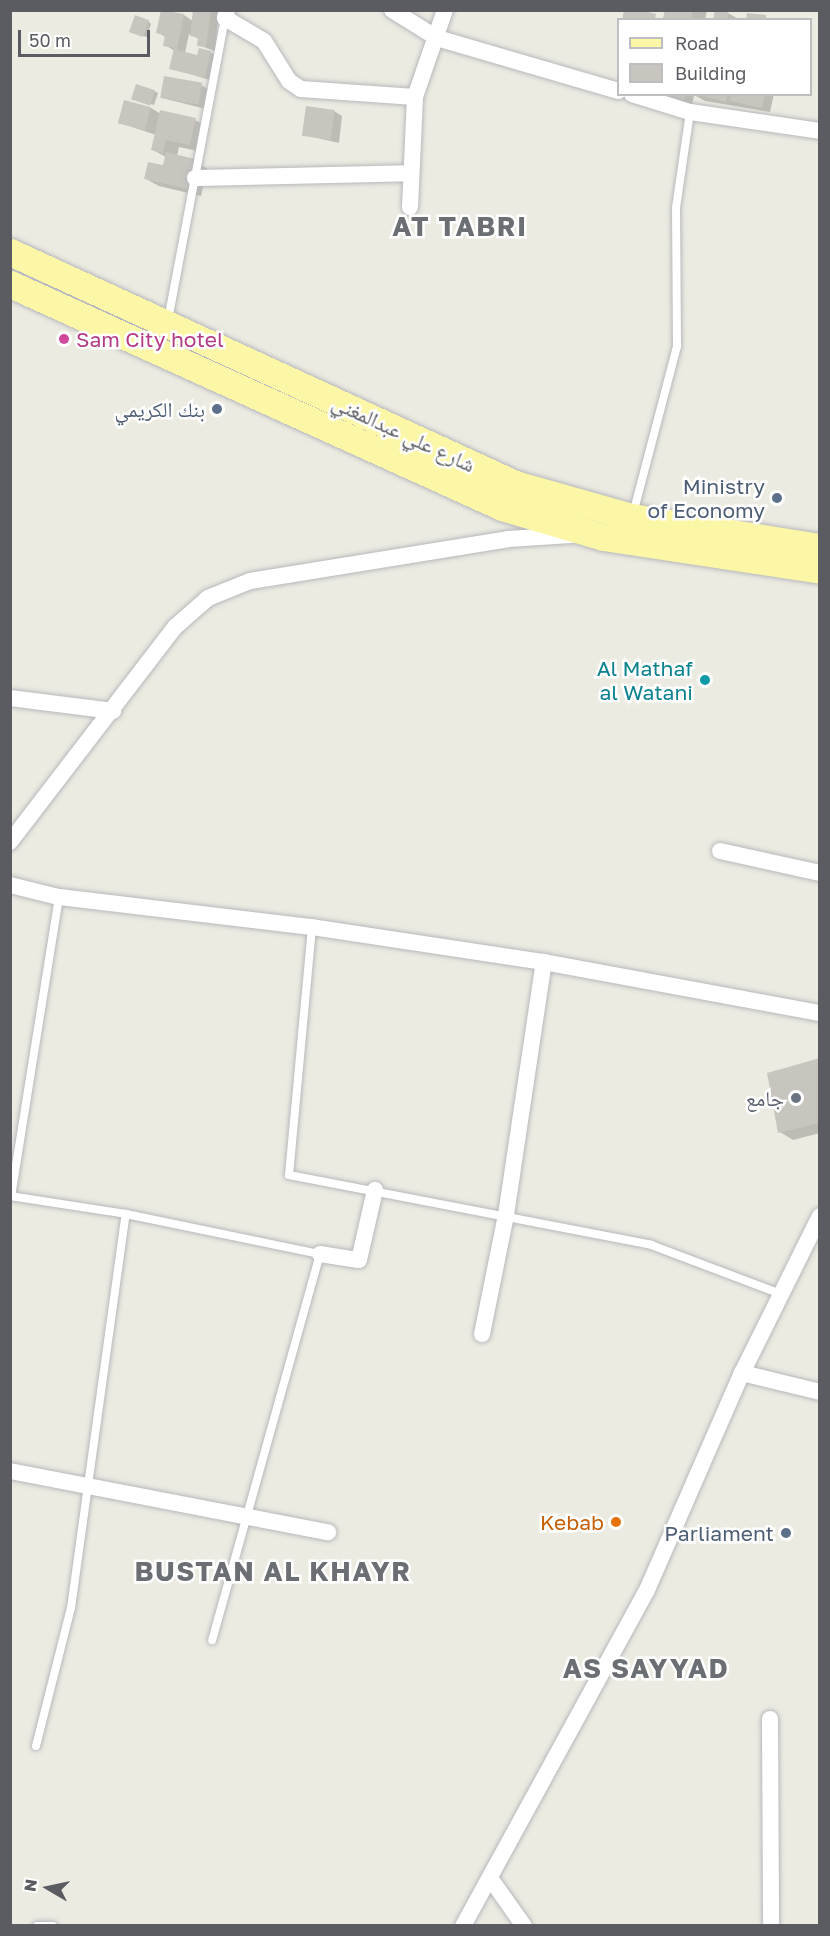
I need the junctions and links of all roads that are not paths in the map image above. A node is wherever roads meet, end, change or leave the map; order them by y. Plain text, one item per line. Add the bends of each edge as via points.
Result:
1 (392, 10) edge
2 (445, 10) edge
3 (226, 14) edge
4 (437, 38) junction
5 (617, 91) edge
6 (638, 96) edge
7 (416, 97) junction
8 (690, 112) junction
9 (819, 131) edge
10 (411, 173) junction
11 (195, 178) junction
12 (410, 207) dead end
13 (10, 252) edge
14 (10, 284) edge
15 (167, 324) junction
16 (509, 495) junction
17 (632, 517) junction
18 (590, 534) junction
19 (819, 548) edge
20 (819, 570) edge
21 (10, 698) edge
22 (113, 711) junction
23 (16, 829) edge
24 (10, 842) edge
25 (720, 851) dead end
26 (819, 873) edge
27 (10, 885) edge
28 (58, 897) junction
29 (312, 927) junction
30 (544, 962) junction
31 (819, 1013) edge
32 (375, 1190) junction
33 (126, 1214) junction
34 (506, 1215) junction
35 (819, 1216) edge
36 (320, 1254) junction
37 (781, 1294) junction
38 (482, 1334) dead end
39 (742, 1373) junction
40 (819, 1392) edge
41 (10, 1471) edge
42 (88, 1486) junction
43 (246, 1516) junction
44 (328, 1532) dead end
45 (212, 1640) dead end
46 (770, 1719) dead end
47 (36, 1746) dead end
48 (490, 1878) junction
49 (37, 1926) edge
50 (53, 1926) edge
51 (462, 1926) edge
52 (524, 1926) edge
53 (771, 1926) edge

1 - 4 street
2 - 4 street
3 - 7 street via 264,41 289,81 301,89
3 - 11 lane
4 - 5 street
4 - 7 street
6 - 8 street
7 - 10 street
8 - 9 street
8 - 17 lane via 676,208 677,346
10 - 11 street
10 - 12 street
11 - 15 lane
13 - 15 main road, شارع علي عبدالمغني
14 - 16 main road, شارع علي عبدالمغني
15 - 16 main road, شارع علي عبدالمغني
16 - 17 main road, شارع علي عبدالمغني
16 - 18 main road, شارع علي عبدالمغني
17 - 19 main road, شارع علي عبدالمغني
18 - 20 main road, شارع علي عبدالمغني
18 - 22 street via 508,539 235,585 208,598 185,616
21 - 22 street
22 - 23 street
23 - 24 street
25 - 26 street
27 - 28 street
28 - 29 street
28 - 33 lane via 10,1196
29 - 30 street
29 - 32 lane via 289,1175
30 - 31 street
30 - 34 street
32 - 34 lane
32 - 36 street via 359,1260
33 - 36 lane
33 - 42 lane
34 - 37 lane via 651,1245
34 - 38 street
35 - 37 street
36 - 43 lane
37 - 39 street
39 - 40 street
39 - 48 street via 647,1590
41 - 42 street
42 - 43 street
42 - 47 lane via 71,1608
43 - 44 street
43 - 45 lane
46 - 53 street
48 - 51 street
48 - 52 street
49 - 50 lane

